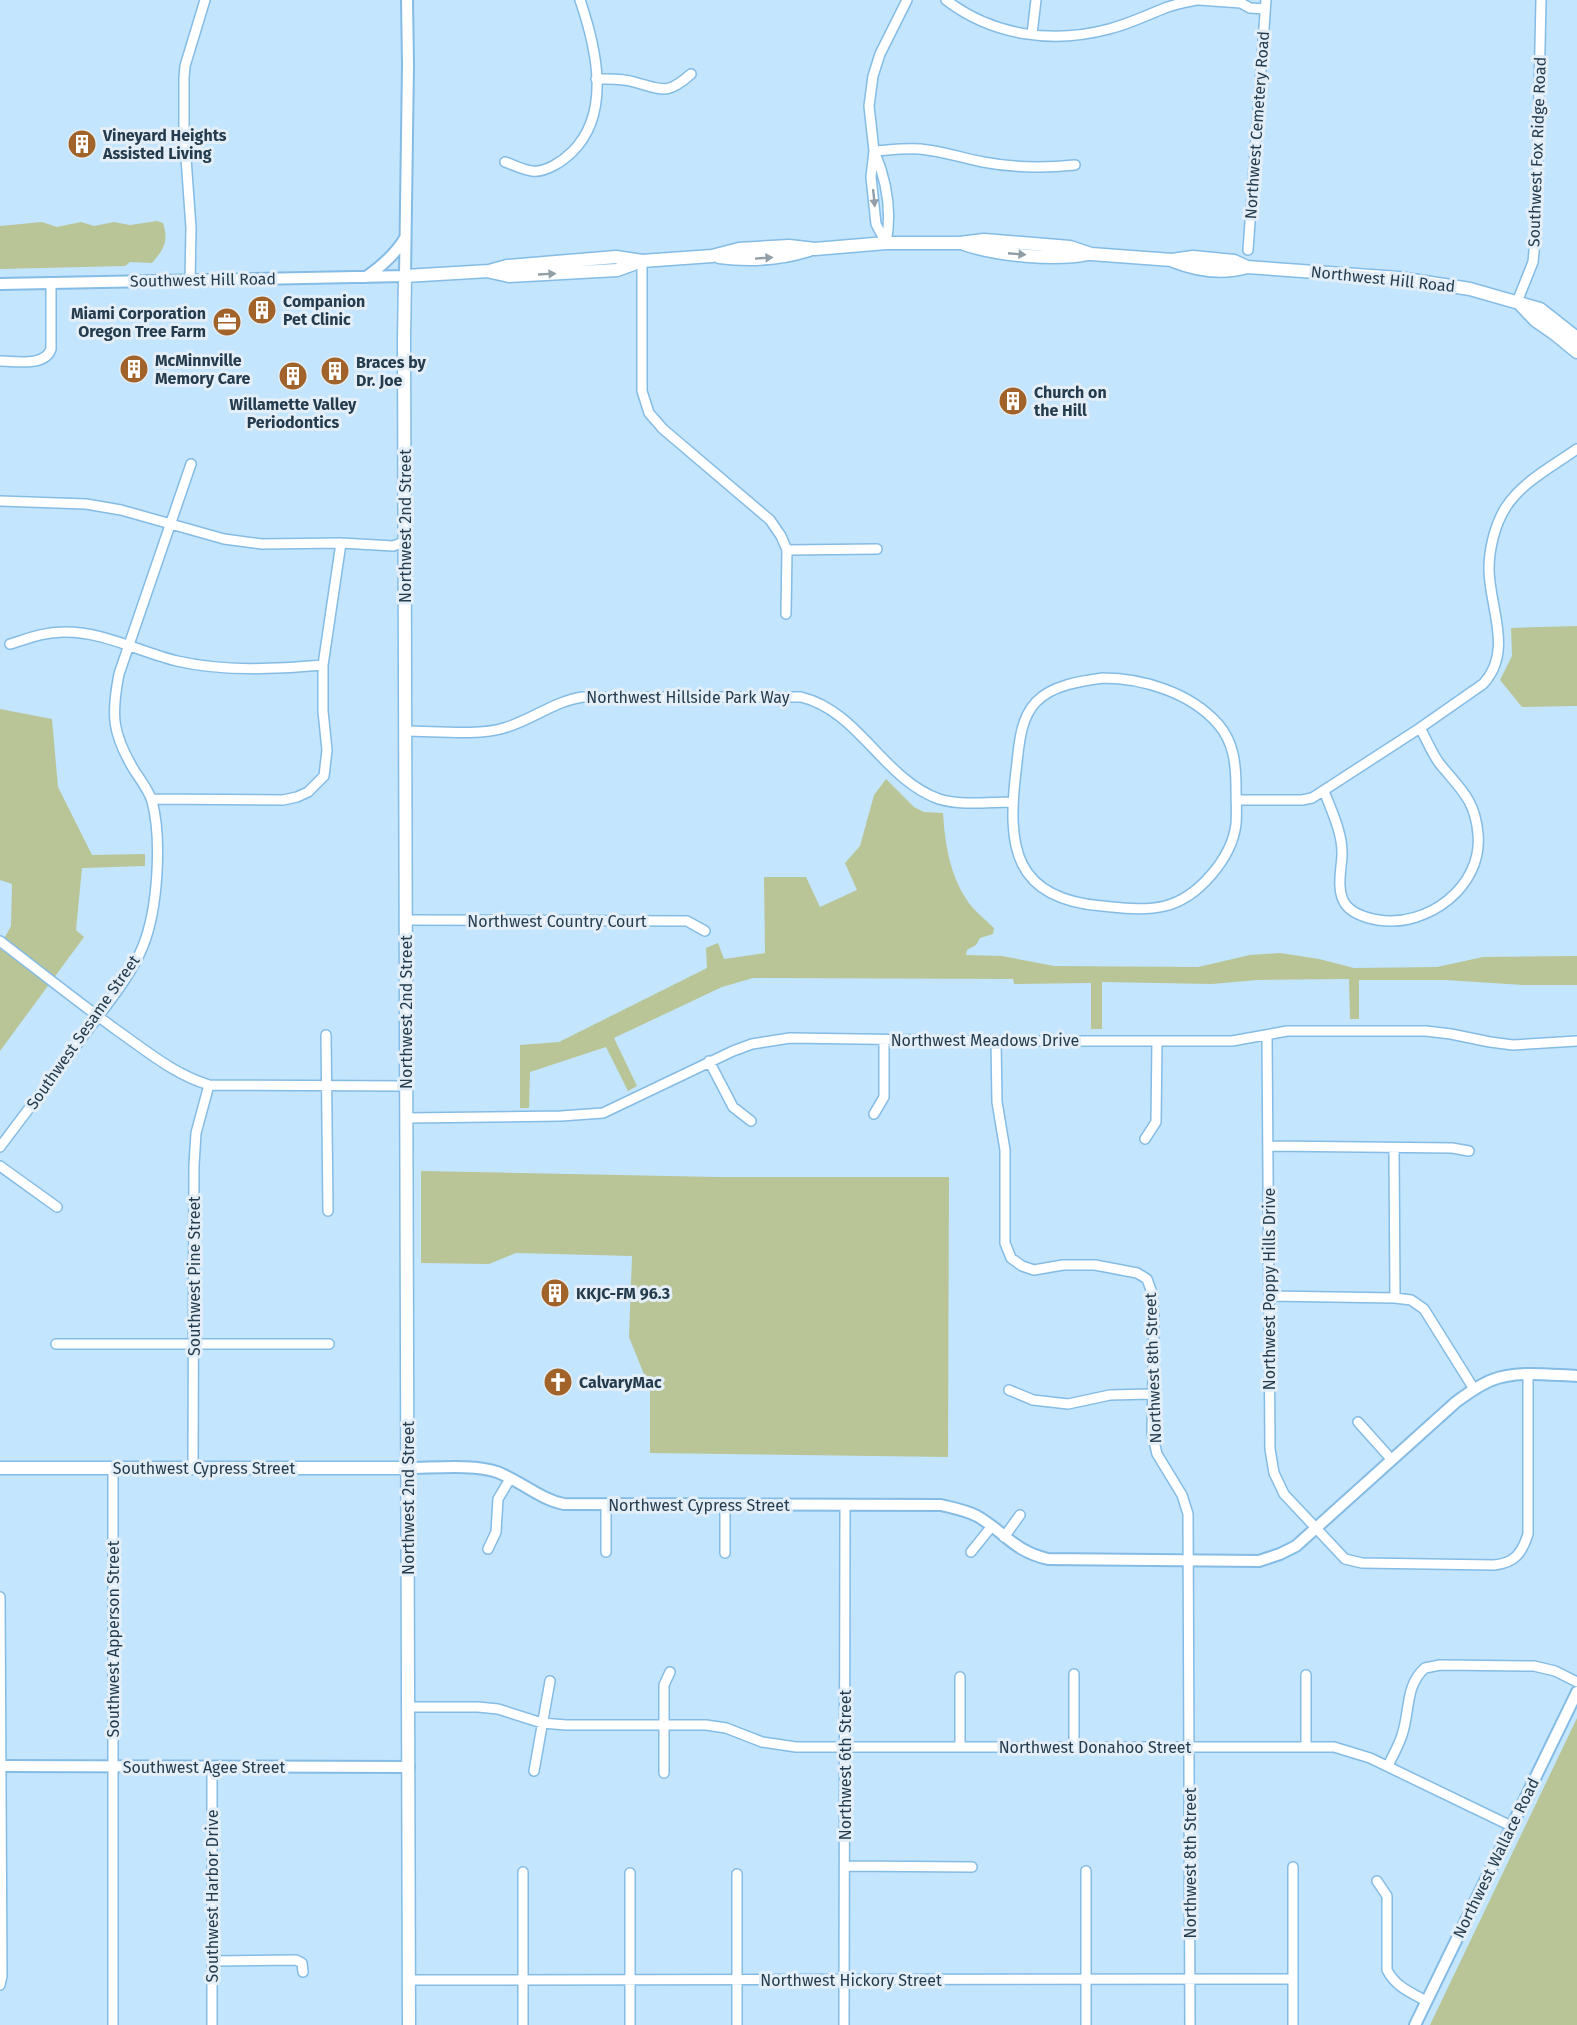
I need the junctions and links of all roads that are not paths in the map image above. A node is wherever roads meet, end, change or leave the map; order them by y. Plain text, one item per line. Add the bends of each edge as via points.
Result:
1 (205, 0) edge
2 (407, 0) edge
3 (580, 0) edge
4 (907, 0) edge
5 (946, 0) edge
6 (1036, 0) edge
7 (1198, 0) edge
8 (1541, 0) edge
9 (1265, 5) edge
10 (1032, 34) junction
11 (691, 74) dead end
12 (596, 79) junction
13 (874, 151) junction
14 (505, 162) dead end
15 (1075, 165) dead end
16 (405, 238) junction
17 (886, 243) junction
18 (1248, 250) dead end
19 (642, 261) junction
20 (405, 276) junction
21 (365, 277) junction
22 (190, 280) junction
23 (51, 283) junction
24 (0, 284) edge
25 (1517, 302) junction
26 (1577, 338) edge
27 (1577, 352) edge
28 (0, 361) edge
29 (1577, 449) edge
30 (191, 464) dead end
31 (0, 501) edge
32 (170, 525) junction
33 (404, 542) junction
34 (341, 543) junction
35 (877, 549) dead end
36 (787, 550) junction
37 (786, 614) dead end
38 (10, 644) dead end
39 (129, 646) junction
40 (323, 664) junction
41 (1420, 728) junction
42 (406, 731) junction
43 (1324, 791) junction
44 (152, 799) junction
45 (1236, 800) junction
46 (1012, 802) junction
47 (406, 920) junction
48 (705, 931) dead end
49 (0, 941) edge
50 (98, 1016) junction
51 (326, 1035) dead end
52 (1267, 1035) junction
53 (884, 1040) junction
54 (996, 1041) junction
55 (1157, 1041) junction
56 (1577, 1041) edge
57 (709, 1061) junction
58 (209, 1085) junction
59 (327, 1086) junction
60 (407, 1086) junction
61 (874, 1114) dead end
62 (407, 1118) junction
63 (751, 1121) dead end
64 (1145, 1139) dead end
65 (1269, 1146) junction
66 (0, 1147) edge
67 (1394, 1148) junction
68 (1469, 1151) dead end
69 (0, 1166) edge
70 (57, 1207) dead end
71 (328, 1211) dead end
72 (1269, 1296) junction
73 (1395, 1298) junction
74 (56, 1344) dead end
75 (194, 1344) junction
76 (329, 1344) dead end
77 (1528, 1375) junction
78 (1577, 1376) edge
79 (1474, 1389) junction
80 (1009, 1390) dead end
81 (1151, 1394) junction
82 (1358, 1422) dead end
83 (1392, 1460) junction
84 (0, 1468) edge
85 (113, 1468) junction
86 (193, 1468) junction
87 (409, 1468) junction
88 (510, 1479) junction
89 (606, 1504) junction
90 (725, 1505) junction
91 (845, 1505) junction
92 (1020, 1515) dead end
93 (992, 1526) junction
94 (1315, 1529) junction
95 (1004, 1537) junction
96 (488, 1550) dead end
97 (606, 1552) dead end
98 (971, 1552) dead end
99 (725, 1553) dead end
100 (1190, 1561) junction
101 (0, 1597) edge
102 (670, 1672) dead end
103 (1074, 1674) dead end
104 (1306, 1675) dead end
105 (960, 1677) dead end
106 (550, 1681) dead end
107 (1577, 1682) edge
108 (1577, 1692) edge
109 (409, 1707) junction
110 (542, 1723) junction
111 (664, 1725) junction
112 (1306, 1745) junction
113 (845, 1746) junction
114 (960, 1747) junction
115 (1074, 1747) junction
116 (1190, 1747) junction
117 (1, 1766) edge
118 (1388, 1766) junction
119 (113, 1767) junction
120 (212, 1767) junction
121 (409, 1767) junction
122 (534, 1771) dead end
123 (664, 1773) dead end
124 (1511, 1826) junction
125 (845, 1866) junction
126 (972, 1867) dead end
127 (1293, 1867) dead end
128 (1086, 1871) dead end
129 (523, 1872) dead end
130 (630, 1873) dead end
131 (737, 1874) dead end
132 (1377, 1881) dead end
133 (212, 1961) junction
134 (303, 1972) dead end
135 (1086, 1979) junction
136 (1190, 1979) junction
137 (1293, 1979) junction
138 (409, 1980) junction
139 (523, 1980) junction
140 (630, 1980) junction
141 (736, 1980) junction
142 (844, 1980) junction
143 (0, 1985) edge
144 (1426, 2001) junction
145 (113, 2025) edge
146 (212, 2025) edge
147 (409, 2025) edge
148 (523, 2025) edge
149 (630, 2025) edge
150 (736, 2025) edge
151 (844, 2025) edge
152 (1086, 2025) edge
153 (1190, 2025) edge
154 (1293, 2025) edge
155 (1415, 2025) edge

1 - 22 street via 183,78
2 - 16 street, Northwest 2nd Street
3 - 12 street via 590,33
4 - 13 street via 873,76 869,106
5 - 10 street via 981,22
6 - 10 street
7 - 9 street via 1241,3 1250,8
7 - 10 street via 1168,6 1110,29 1059,37
8 - 25 street, Southwest Fox Ridge Road via 1536,231 1533,262
9 - 18 street, Northwest Cemetery Road
11 - 12 street via 677,86 662,90 633,81
12 - 14 street via 592,124 567,157 534,172
13 - 15 street via 918,148 1017,167
13 - 17 street via 871,177 876,224
16 - 20 street, Northwest 2nd Street
16 - 21 street via 397,252
17 - 19 main road, Northwest Hill Road via 739,260 712,256
17 - 25 main road, Northwest Hill Road via 960,243 983,251 1069,258 1091,254 1172,260 1191,268 1233,271 1247,267 1399,278 1450,284
19 - 20 main road, Northwest Hill Road via 617,270
19 - 36 street via 642,391 649,413 770,520
20 - 21 street, Southwest Hill Road
20 - 33 main road, Northwest 2nd Street
21 - 22 street, Southwest Hill Road
22 - 23 street, Southwest Hill Road
23 - 24 street, Southwest Hill Road
23 - 28 street via 49,355 36,361
25 - 26 main road, Northwest Hill Road via 1540,309
25 - 27 main road, Northwest Hill Road
29 - 41 street via 1517,492 1496,529 1489,570 1499,645 1487,679
30 - 32 street, Southwest Sesame Street
31 - 32 street via 86,504
32 - 34 street via 262,544
32 - 39 street, Southwest Sesame Street
33 - 34 street via 393,546
33 - 42 main road, Northwest 2nd Street
34 - 40 street
35 - 36 street
36 - 37 street
38 - 39 street via 61,632 84,633
39 - 40 street via 178,661 213,666 250,669
39 - 44 street, Southwest Sesame Street via 119,674 113,714 124,752
40 - 44 street via 327,763 324,776 308,792 283,800
41 - 43 street
41 - 43 street via 1439,763 1461,786 1472,806 1477,829 1471,870 1455,895 1442,905 1416,918 1384,921 1356,914 1345,904 1339,873 1340,835
42 - 46 street, Northwest Hillside Park Way via 493,731 558,703 583,697 801,696 845,721 908,782 925,793 959,802
42 - 47 main road, Northwest 2nd Street
43 - 45 street via 1302,800
44 - 50 street, Southwest Sesame Street via 156,858 150,925 135,962
45 - 46 street via 1236,825 1211,876 1188,896 1167,906 1143,909 1070,902 1030,879 1015,847
45 - 46 street via 1236,764 1229,741 1205,711 1154,685 1103,678 1060,688 1036,703 1021,731
47 - 48 street, Northwest Country Court via 687,921
47 - 60 main road, Northwest 2nd Street
49 - 50 street
50 - 58 street via 170,1068
50 - 66 street, Southwest Sesame Street
51 - 59 street
52 - 55 street, Northwest Meadows Drive via 1232,1041
52 - 56 street, Northwest Meadows Drive via 1426,1032 1513,1045
52 - 65 street, Northwest Poppy Hills Drive
53 - 54 street, Northwest Meadows Drive
53 - 57 street, Northwest Meadows Drive via 772,1040
53 - 61 street via 884,1097
54 - 55 street, Northwest Meadows Drive
54 - 81 street, Northwest 8th Street via 998,1118 1005,1150 1005,1243 1011,1257 1034,1270 1095,1265 1137,1273 1147,1279 1154,1316
55 - 64 street via 1156,1122
57 - 62 street, Northwest Meadows Drive via 603,1113
57 - 63 street via 732,1107
58 - 59 street
58 - 75 street, Southwest Pine Street via 196,1133 194,1165
59 - 60 street
59 - 71 street
60 - 62 main road, Northwest 2nd Street
62 - 87 main road, Northwest 2nd Street
65 - 67 street
65 - 72 street, Northwest Poppy Hills Drive
67 - 68 street
67 - 73 street
69 - 70 street
72 - 73 street
72 - 94 street, Northwest Poppy Hills Drive via 1270,1449 1274,1473 1284,1494
73 - 79 street via 1411,1300 1424,1309
74 - 75 street
75 - 76 street
75 - 86 street, Southwest Pine Street
77 - 78 street, Northwest Cypress Street
77 - 79 street, Northwest Cypress Street via 1507,1375
77 - 94 street, Northwest Poppy Hills Drive via 1528,1534 1513,1560 1494,1565 1362,1563 1345,1559
79 - 83 street, Northwest Cypress Street
80 - 81 street via 1033,1400 1068,1404 1110,1395
81 - 100 street, Northwest 8th Street via 1156,1454 1182,1495 1188,1514
82 - 83 street
83 - 94 street, Northwest Cypress Street
84 - 85 main road, Southwest Cypress Street
85 - 86 main road, Southwest Cypress Street
85 - 119 street, Southwest Apperson Street
86 - 87 main road, Southwest Cypress Street
87 - 88 street, Northwest Cypress Street via 478,1468
87 - 109 main road, Northwest 2nd Street
88 - 89 street, Northwest Cypress Street via 553,1502
88 - 96 street via 498,1499 496,1532
89 - 90 street, Northwest Cypress Street
89 - 97 street
90 - 91 street, Northwest Cypress Street
90 - 99 street
91 - 93 street, Northwest Cypress Street via 941,1505 962,1510
91 - 113 street, Northwest 6th Street
92 - 95 street
93 - 95 street, Northwest Cypress Street
93 - 98 street
94 - 100 street, Northwest Cypress Street via 1288,1550 1259,1561
95 - 100 street, Northwest Cypress Street via 1031,1555 1048,1559
100 - 116 street, Northwest 8th Street
101 - 117 street
102 - 111 street via 664,1685
103 - 115 street
104 - 112 street
105 - 114 street
106 - 110 street
107 - 118 street via 1534,1666 1425,1668 1411,1683 1402,1736
108 - 124 street, Northwest Wallace Road
109 - 110 street, Northwest Donahoo Street via 498,1709
109 - 121 main road, Northwest 2nd Street
110 - 111 street, Northwest Donahoo Street
110 - 122 street
111 - 113 street, Northwest Donahoo Street via 726,1728 780,1745
111 - 123 street
112 - 116 street, Northwest Donahoo Street
112 - 118 street, Northwest Donahoo Street via 1335,1747
113 - 114 street, Northwest Donahoo Street
113 - 125 street, Northwest 6th Street
114 - 115 street, Northwest Donahoo Street
115 - 116 street, Northwest Donahoo Street
116 - 136 street, Northwest 8th Street
117 - 119 street, Southwest Agee Street
117 - 143 street
118 - 124 street, Northwest Donahoo Street
119 - 120 street, Southwest Agee Street
119 - 145 street, Southwest Apperson Street
120 - 121 street, Southwest Agee Street
120 - 133 street, Southwest Harbor Drive
121 - 138 main road, Northwest 2nd Street
124 - 144 street, Northwest Wallace Road
125 - 126 street
125 - 142 street, Northwest 6th Street
127 - 137 street
128 - 135 street
129 - 139 street
130 - 140 street
131 - 141 street
132 - 144 street via 1387,1896 1388,1970 1401,1987
133 - 134 street via 296,1960 302,1963
133 - 146 street, Southwest Harbor Drive
135 - 136 street, Northwest Hickory Street
135 - 142 street, Northwest Hickory Street
135 - 152 street
136 - 137 street, Northwest Hickory Street
136 - 153 street, Northwest 8th Street
137 - 154 street
138 - 139 street, Northwest Hickory Street
138 - 147 main road, Northwest 2nd Street
139 - 140 street, Northwest Hickory Street
139 - 148 street
140 - 141 street, Northwest Hickory Street
140 - 149 street
141 - 142 street, Northwest Hickory Street
141 - 150 street
142 - 151 street, Northwest 6th Street
144 - 155 street, Northwest Wallace Road

